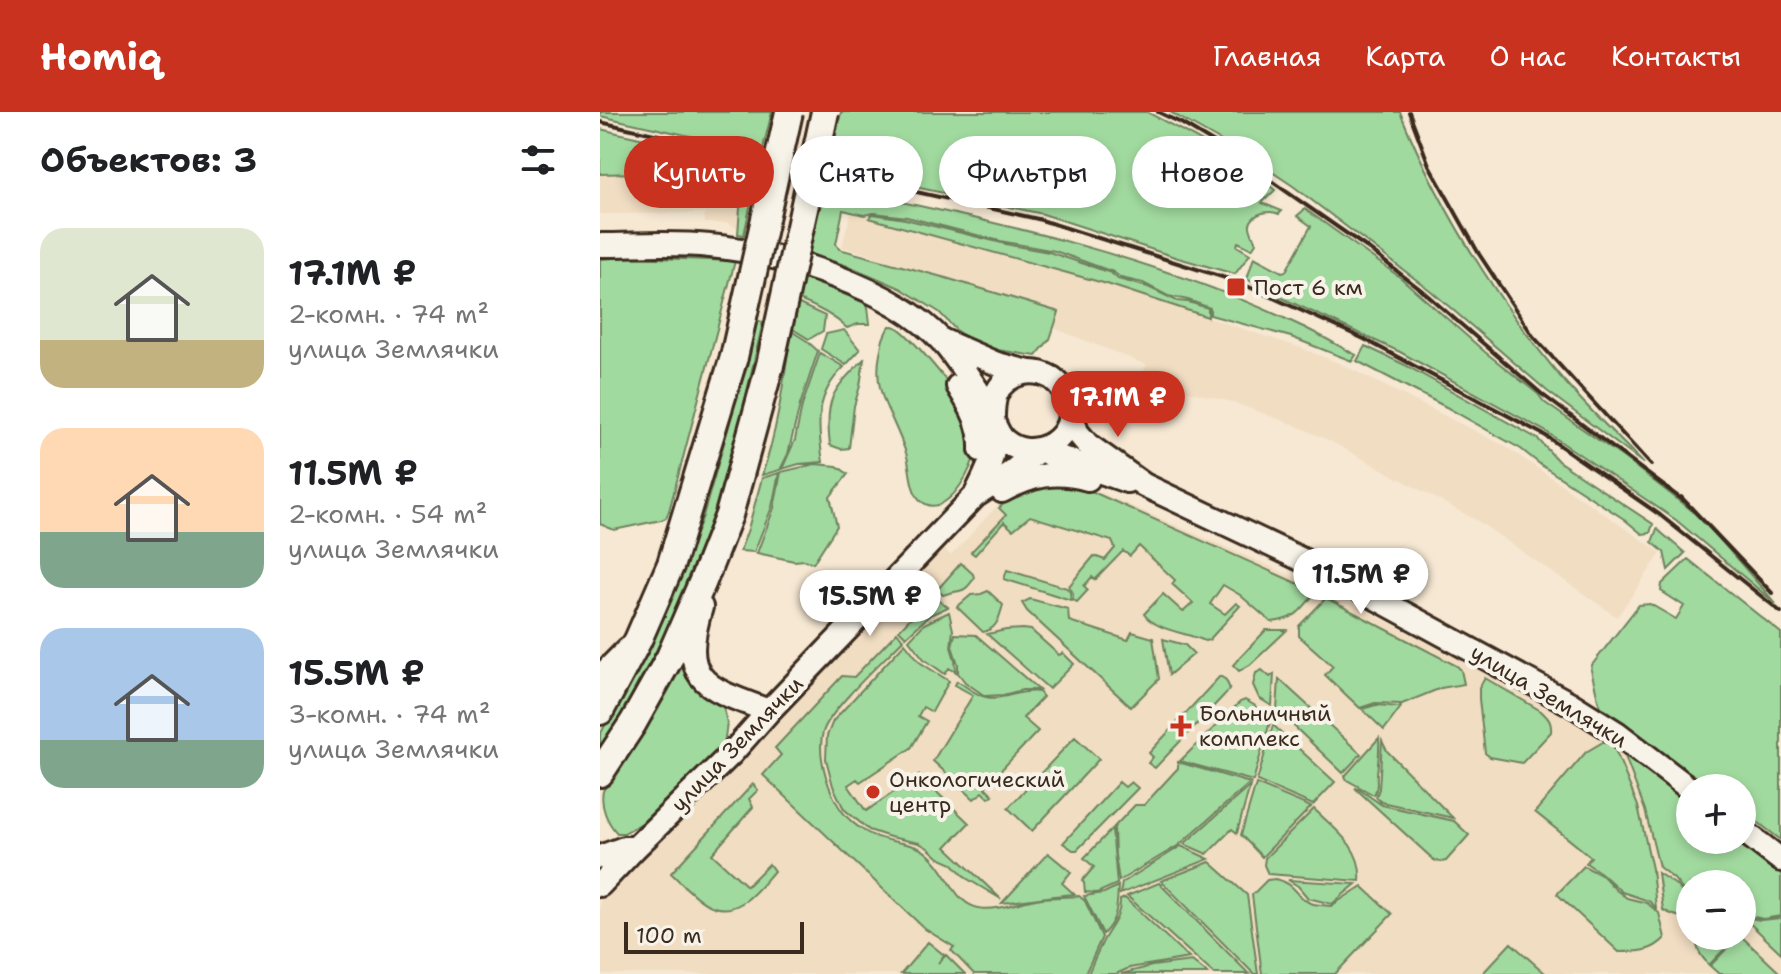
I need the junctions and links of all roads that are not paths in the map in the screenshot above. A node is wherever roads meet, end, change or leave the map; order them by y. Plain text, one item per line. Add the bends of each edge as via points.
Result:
1 (789, 112) edge
2 (825, 112) edge
3 (600, 245) edge
4 (897, 306) junction
5 (940, 339) junction
6 (1029, 372) junction
7 (1070, 408) junction
8 (992, 416) junction
9 (1039, 450) junction
10 (1144, 485) junction
11 (975, 496) junction
12 (1205, 512) junction
13 (729, 515) junction
14 (938, 534) junction
15 (638, 640) junction
16 (600, 677) edge
17 (600, 711) edge
18 (769, 711) junction
19 (600, 773) edge
20 (1676, 778) edge
21 (1756, 841) edge
22 (635, 848) junction
23 (600, 857) edge
24 (1781, 860) edge
25 (600, 885) edge

1 - 15 highway, bridge via 734,357 671,564
2 - 13 highway, bridge via 770,365
3 - 4 main road via 708,246 771,255 845,280
4 - 5 main road
4 - 14 main road via 955,381 980,428 981,457
5 - 6 main road
5 - 8 main road
6 - 7 main road via 1052,378
6 - 8 main road via 999,389
7 - 9 main road via 1066,430
7 - 10 main road, улица Землячки via 1077,432 1088,445
8 - 9 main road via 1005,441 1015,448
8 - 11 main road via 991,460
9 - 10 main road, улица Землячки
9 - 11 main road, улица Землячки
10 - 12 main road, улица Землячки
11 - 14 main road, улица Землячки
12 - 14 main road via 1177,509 1076,476 1037,475 983,502
12 - 20 main road, улица Землячки via 1328,572 1571,704
13 - 18 main road via 696,624 693,658 707,684
13 - 19 highway via 670,657
14 - 18 main road, улица Землячки
15 - 16 main road
15 - 17 highway
18 - 22 main road, улица Землячки
21 - 24 main road
22 - 23 main road
22 - 25 main road, улица Землячки

